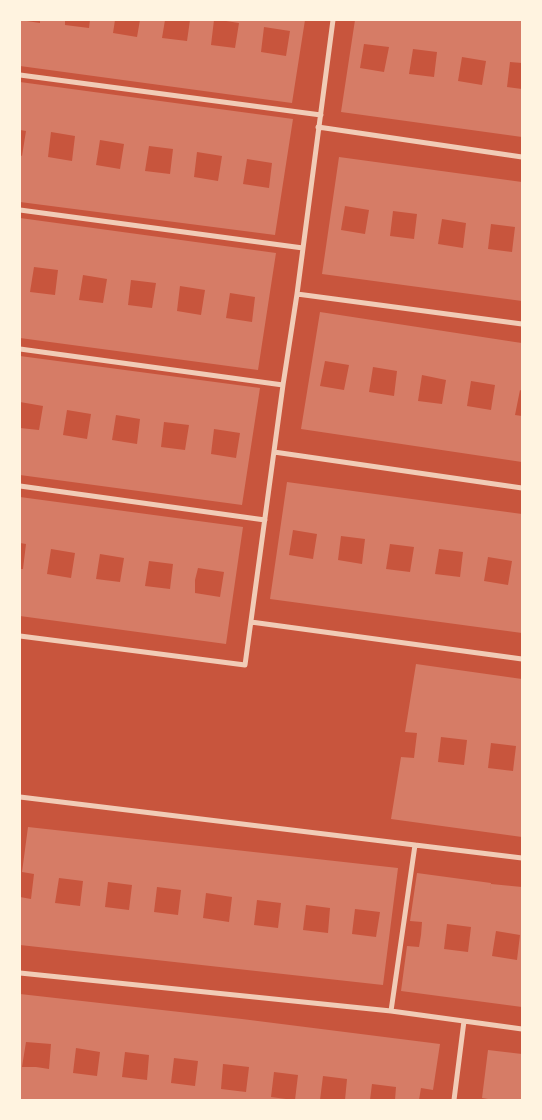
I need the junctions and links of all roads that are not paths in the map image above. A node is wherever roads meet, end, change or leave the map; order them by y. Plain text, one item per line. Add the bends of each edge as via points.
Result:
1 (332, 20) edge
2 (20, 75) edge
3 (321, 115) junction
4 (318, 127) junction
5 (522, 158) edge
6 (20, 210) edge
7 (304, 248) junction
8 (297, 294) junction
9 (522, 324) edge
10 (20, 349) edge
11 (283, 385) junction
12 (274, 452) junction
13 (20, 486) edge
14 (522, 488) edge
15 (265, 520) junction
16 (251, 622) junction
17 (20, 636) edge
18 (522, 659) edge
19 (20, 797) edge
20 (414, 845) junction
21 (522, 858) edge
22 (20, 973) edge
23 (391, 1011) junction
24 (464, 1021) junction
25 (522, 1029) edge
26 (454, 1100) edge

1 - 3 street
2 - 3 street
3 - 4 street
4 - 5 street
4 - 7 street
6 - 7 street
7 - 8 street
8 - 9 street
8 - 11 street
10 - 11 street
11 - 12 street
12 - 14 street
12 - 15 street
13 - 15 street
15 - 16 street
16 - 17 street via 245,665
16 - 18 street
19 - 20 street
20 - 21 street
20 - 23 street
22 - 23 street
23 - 24 street
24 - 25 street
24 - 26 street

